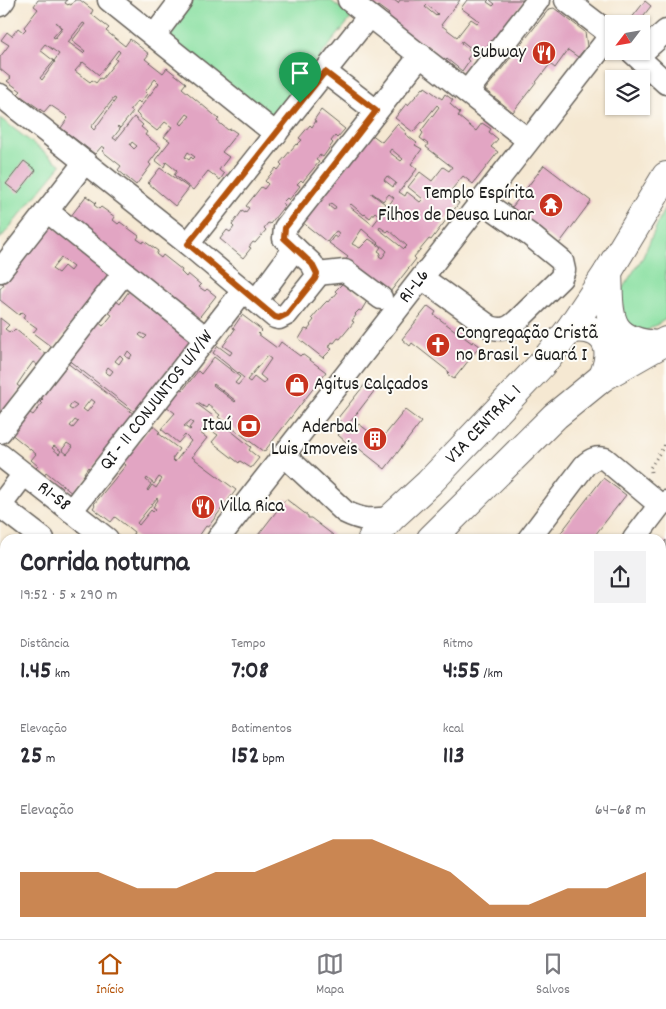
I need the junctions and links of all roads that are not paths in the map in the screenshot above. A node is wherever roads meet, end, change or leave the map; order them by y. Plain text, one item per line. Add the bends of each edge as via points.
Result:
1 (4, 0) edge
2 (109, 0) edge
3 (181, 0) edge
4 (349, 0) edge
5 (538, 0) edge
6 (566, 0) edge
7 (0, 5) edge
8 (369, 16) junction
9 (605, 31) edge
10 (666, 31) edge
11 (154, 36) junction
12 (650, 43) edge
13 (605, 45) edge
14 (420, 55) junction
15 (641, 60) edge
16 (325, 72) junction
17 (666, 83) edge
18 (467, 92) junction
19 (0, 95) edge
20 (376, 111) junction
21 (276, 134) junction
22 (528, 140) junction
23 (85, 162) junction
24 (666, 176) edge
25 (482, 200) junction
26 (47, 211) junction
27 (188, 244) junction
28 (295, 248) junction
29 (0, 271) edge
30 (608, 272) junction
31 (124, 273) junction
32 (317, 274) junction
33 (422, 278) junction
34 (250, 296) junction
35 (381, 298) dead end
36 (570, 329) junction
37 (206, 338) junction
38 (662, 343) edge
39 (604, 377) junction
40 (0, 432) edge
41 (284, 454) junction
42 (0, 455) edge
43 (24, 474) junction
44 (664, 503) edge
45 (0, 506) edge
46 (71, 511) junction
47 (345, 512) junction
48 (391, 518) junction
49 (36, 534) edge
50 (101, 534) edge
51 (222, 534) edge
52 (356, 534) edge
53 (377, 534) edge
54 (435, 534) edge
55 (533, 534) edge
56 (638, 534) edge

1 - 7 street
2 - 11 street
3 - 11 street
4 - 8 street
5 - 18 street
6 - 9 street
8 - 14 street
8 - 16 street
10 - 12 street
11 - 21 street
13 - 22 street, R1-L6
14 - 18 street
14 - 20 street
15 - 17 street
16 - 20 street
16 - 21 street
18 - 22 street
19 - 23 street
20 - 28 street via 285,228 284,238
21 - 27 street
22 - 25 street, R1-L6
23 - 26 street
23 - 27 street
24 - 30 main road, VIA CENTRAL 1
25 - 33 street, R1-L6
25 - 33 street via 562,262 561,278 518,322 499,330 490,327
26 - 29 street
26 - 31 street
27 - 34 street
28 - 32 street via 312,264
28 - 34 street, QI - 11 CONJUNTOS U/V/W
30 - 36 main road, VIA CENTRAL 1
30 - 38 main road via 613,323 632,342
31 - 37 street
31 - 40 street
32 - 34 street via 282,318 275,317
32 - 35 street via 345,271
33 - 41 street, R1-L6
34 - 37 street, QI - 11 CONJUNTOS U/V/W
36 - 39 main road via 597,332 605,342 608,359
36 - 48 main road, VIA CENTRAL 1 via 514,394
37 - 46 street, QI - 11 CONJUNTOS U/V/W
38 - 39 main road
39 - 54 main road via 555,416
41 - 47 street
41 - 51 street, R1-L6
42 - 43 street, R1-S8
43 - 45 street
43 - 46 street, R1-S8
44 - 55 street via 605,459 597,458 585,465
44 - 56 street
45 - 49 street
46 - 50 street, R1-S8
47 - 48 street via 368,520
47 - 52 street
48 - 53 main road, VIA CENTRAL 1

